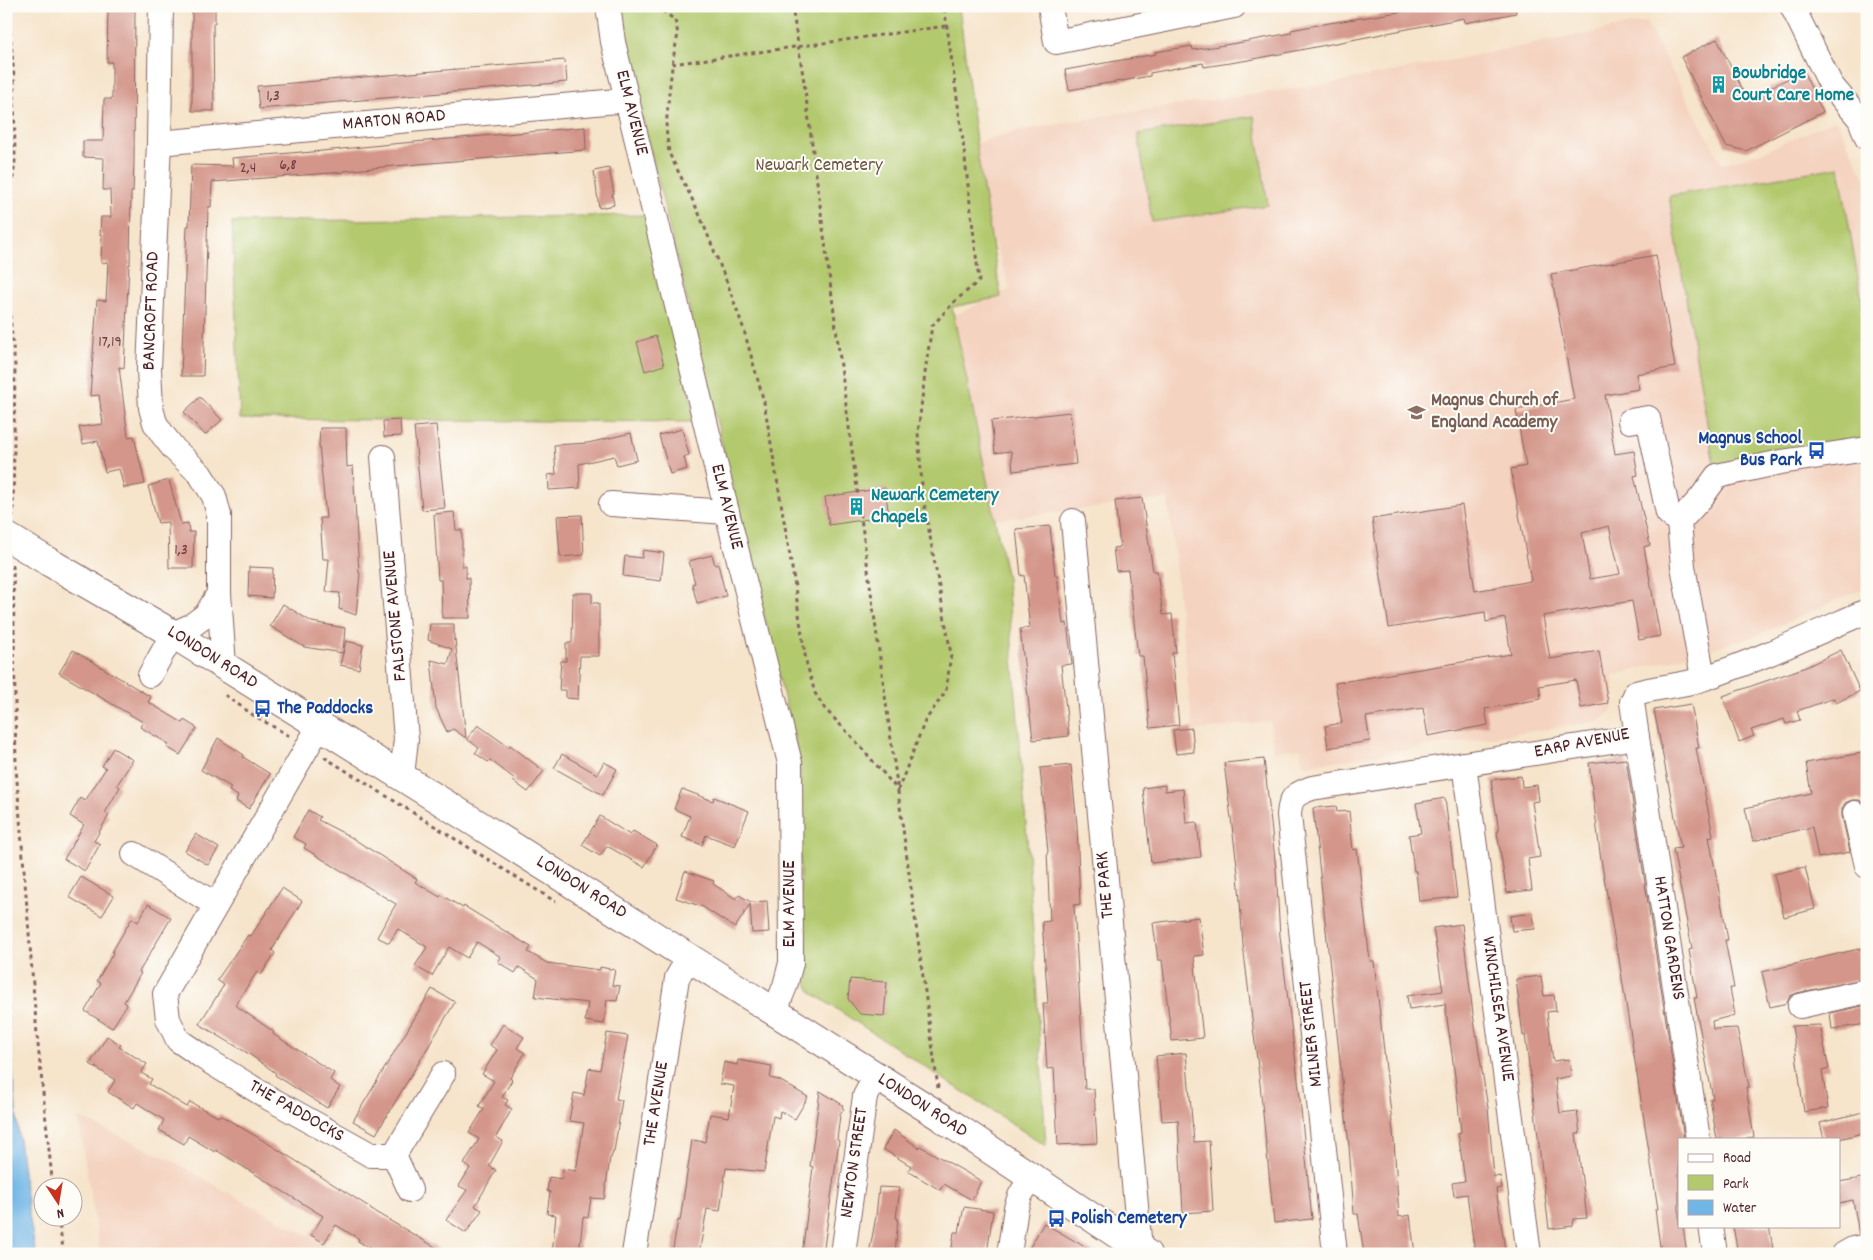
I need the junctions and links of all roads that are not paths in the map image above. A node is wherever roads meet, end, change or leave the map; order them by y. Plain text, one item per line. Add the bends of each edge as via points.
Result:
1 (161, 6) edge
2 (608, 6) edge
3 (1050, 6) edge
4 (1792, 6) edge
5 (1221, 8) edge
6 (628, 100) junction
7 (1865, 124) edge
8 (159, 143) junction
9 (1630, 421) dead end
10 (1867, 449) edge
11 (383, 457) dead end
12 (611, 504) dead end
13 (726, 512) junction
14 (1073, 521) dead end
15 (1680, 522) junction
16 (11, 539) edge
17 (219, 593) junction
18 (1867, 611) edge
19 (173, 634) junction
20 (224, 666) junction
21 (150, 675) dead end
22 (1703, 678) junction
23 (320, 725) junction
24 (1637, 737) junction
25 (1464, 764) junction
26 (402, 776) junction
27 (1855, 813) dead end
28 (1289, 815) joint
29 (134, 854) dead end
30 (1867, 866) edge
31 (216, 904) junction
32 (689, 956) junction
33 (1867, 991) edge
34 (1800, 1006) dead end
35 (775, 1011) junction
36 (443, 1074) dead end
37 (876, 1076) junction
38 (1698, 1138) edge
39 (394, 1155) junction
40 (1031, 1177) junction
41 (410, 1190) dead end
42 (1711, 1228) edge
43 (1867, 1246) edge
44 (1144, 1251) edge
45 (634, 1254) edge
46 (842, 1254) edge
47 (1009, 1254) edge
48 (1335, 1254) edge
49 (1529, 1254) edge
50 (1715, 1254) edge
51 (1844, 1254) edge

1 - 8 street, BANCROFT ROAD
2 - 6 street, ELM AVENUE via 613,42
3 - 5 street via 1056,42
4 - 7 street via 1831,85
6 - 8 street, MARTON ROAD
6 - 13 street, ELM AVENUE
8 - 17 street, BANCROFT ROAD via 149,369 151,408 162,435 200,474 214,496 219,515
9 - 15 street via 1648,418 1668,514
10 - 15 street via 1717,476
11 - 26 street, FALSTONE AVENUE via 406,739
12 - 13 street
13 - 35 street, ELM AVENUE via 790,763 791,963
14 - 44 street, THE PARK
15 - 22 street via 1683,566
16 - 19 main road, LONDON ROAD, bridge
17 - 19 street via 206,615
17 - 20 street, BANCROFT ROAD
18 - 22 street, EARP AVENUE
19 - 20 main road, LONDON ROAD
19 - 21 street
20 - 23 main road, LONDON ROAD
22 - 24 street, EARP AVENUE via 1636,693 1632,702
23 - 26 main road, LONDON ROAD
23 - 31 street, THE PADDOCKS
24 - 25 street, EARP AVENUE
24 - 38 street, HATTON GARDENS
25 - 28 street, EARP AVENUE via 1312,788 1298,793 1290,803
25 - 49 street, WINCHILSEA AVENUE
26 - 32 main road, LONDON ROAD
27 - 30 street
28 - 48 street, MILNER STREET
29 - 31 street
31 - 39 street, THE PADDOCKS via 165,994 168,1019 178,1040 269,1098 371,1155
32 - 35 main road, LONDON ROAD
32 - 45 street, THE AVENUE via 677,978
33 - 34 street
35 - 37 main road, LONDON ROAD
36 - 39 street
37 - 40 main road, LONDON ROAD
37 - 46 street, NEWTON STREET via 865,1096
39 - 41 street
40 - 44 main road, LONDON ROAD
40 - 47 street via 1016,1208
42 - 50 street
43 - 51 street

